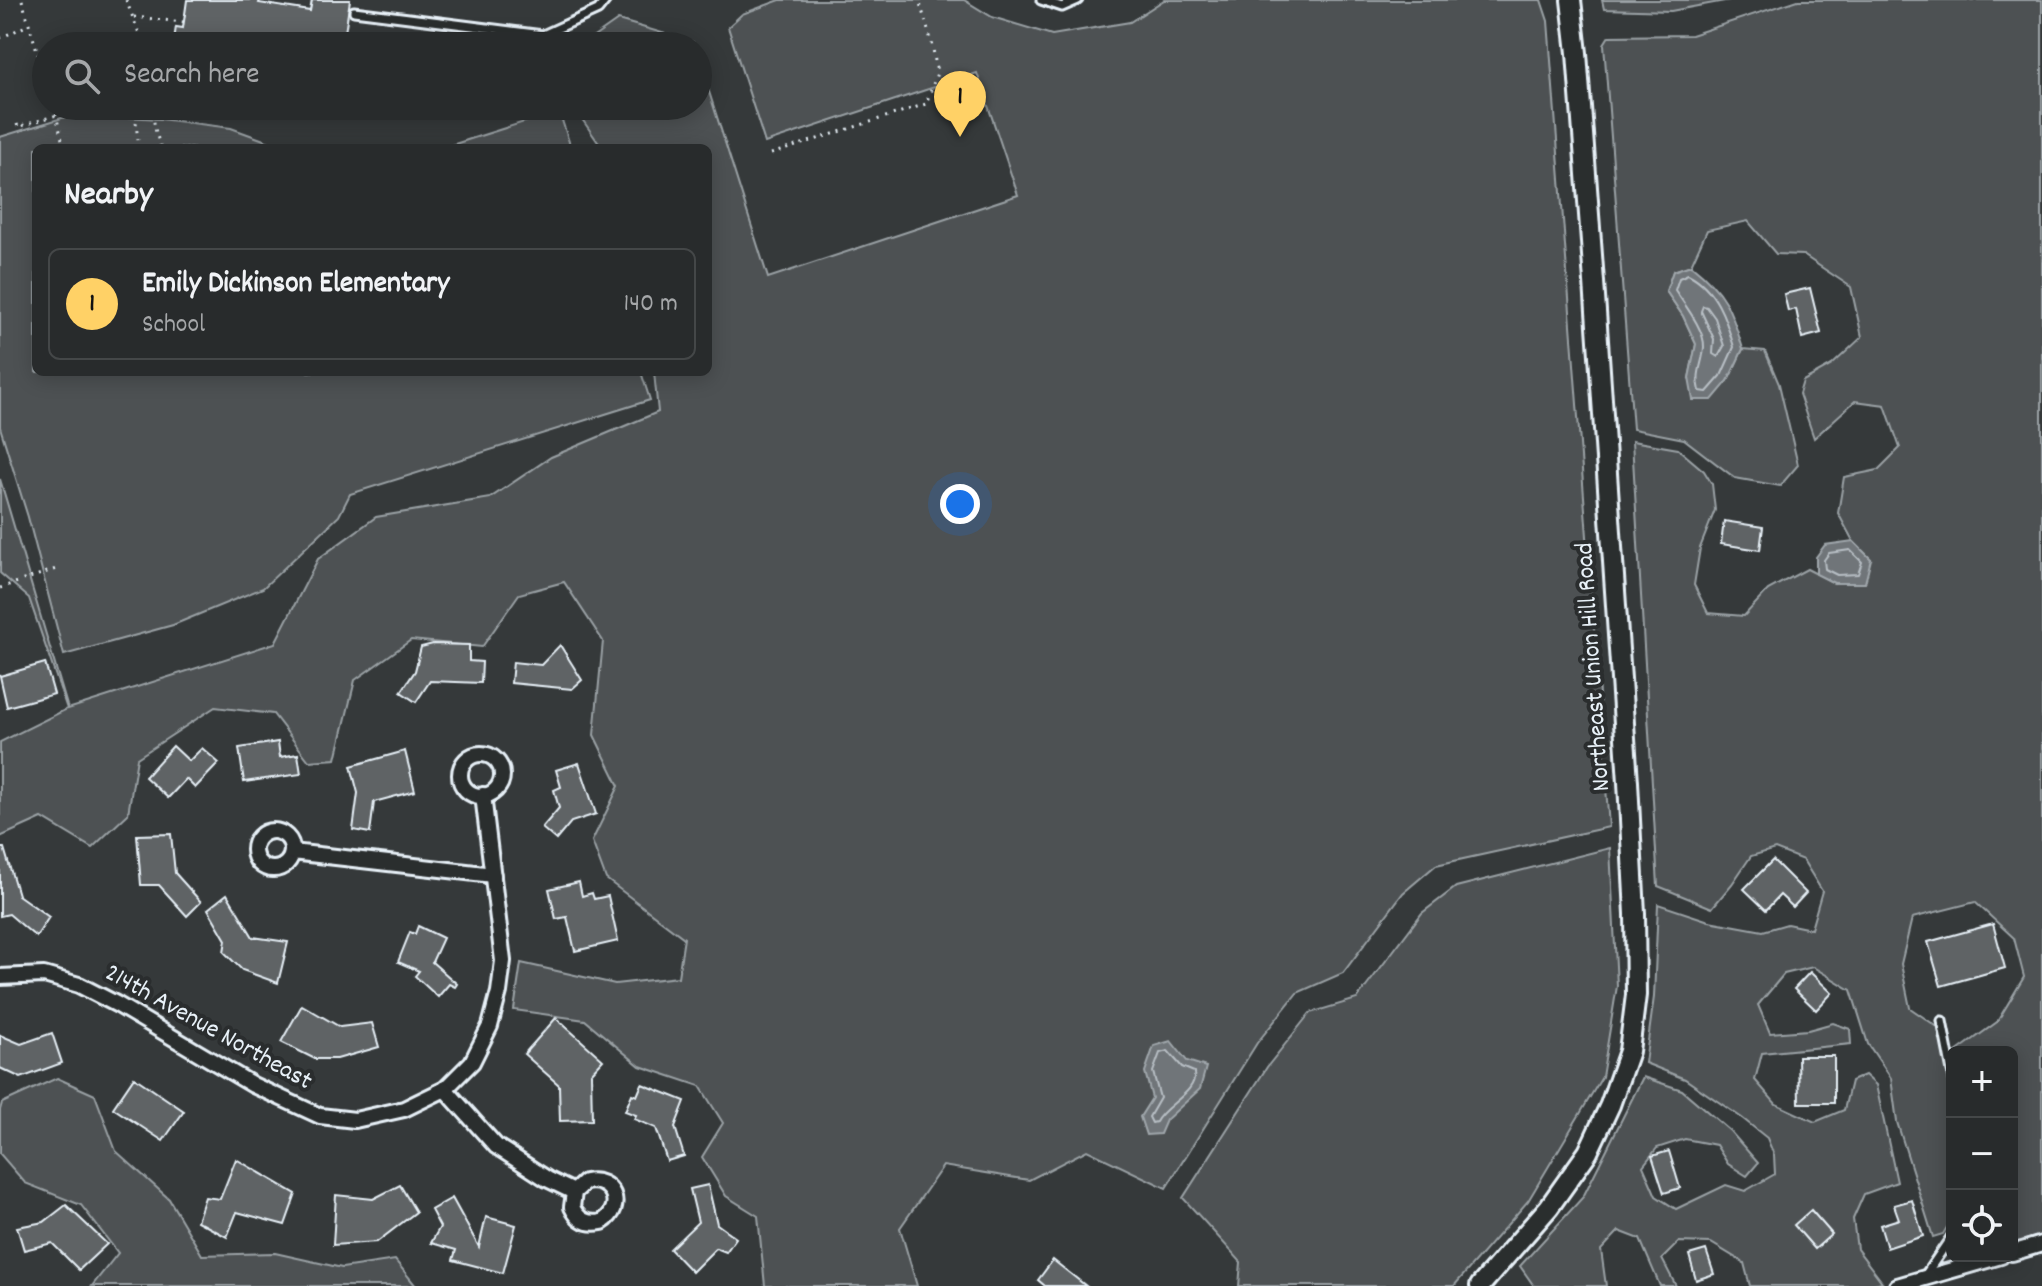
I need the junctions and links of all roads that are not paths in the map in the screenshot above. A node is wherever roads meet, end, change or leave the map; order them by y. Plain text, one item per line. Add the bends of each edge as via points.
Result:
1 (606, 0) edge
2 (1041, 0) edge
3 (1078, 0) edge
4 (1571, 0) edge
5 (354, 11) dead end
6 (519, 32) edge
7 (550, 32) edge
8 (483, 795) dead end
9 (292, 852) dead end
10 (493, 875) junction
11 (0, 977) edge
12 (1942, 1021) dead end
13 (1947, 1046) edge
14 (445, 1089) junction
15 (574, 1192) dead end
16 (2042, 1244) edge
17 (1946, 1245) edge
18 (2018, 1251) edge
19 (1981, 1262) edge
20 (1923, 1279) junction
21 (1480, 1286) edge
22 (1897, 1286) edge

1 - 7 lane via 598,10
2 - 3 lane via 1062,7
4 - 21 street, Northeast Union Hill Road via 1625,739 1636,995 1629,1051 1588,1152 1549,1207
5 - 6 lane
8 - 10 street, 214th Avenue Northeast
9 - 10 street
10 - 14 street, 214th Avenue Northeast via 503,961 499,992 472,1062
11 - 14 street, 214th Avenue Northeast via 44,975 79,985 253,1085 320,1116 355,1120 404,1109
12 - 13 lane
14 - 15 street via 496,1146
16 - 18 street
17 - 20 lane
19 - 20 street
20 - 22 street

